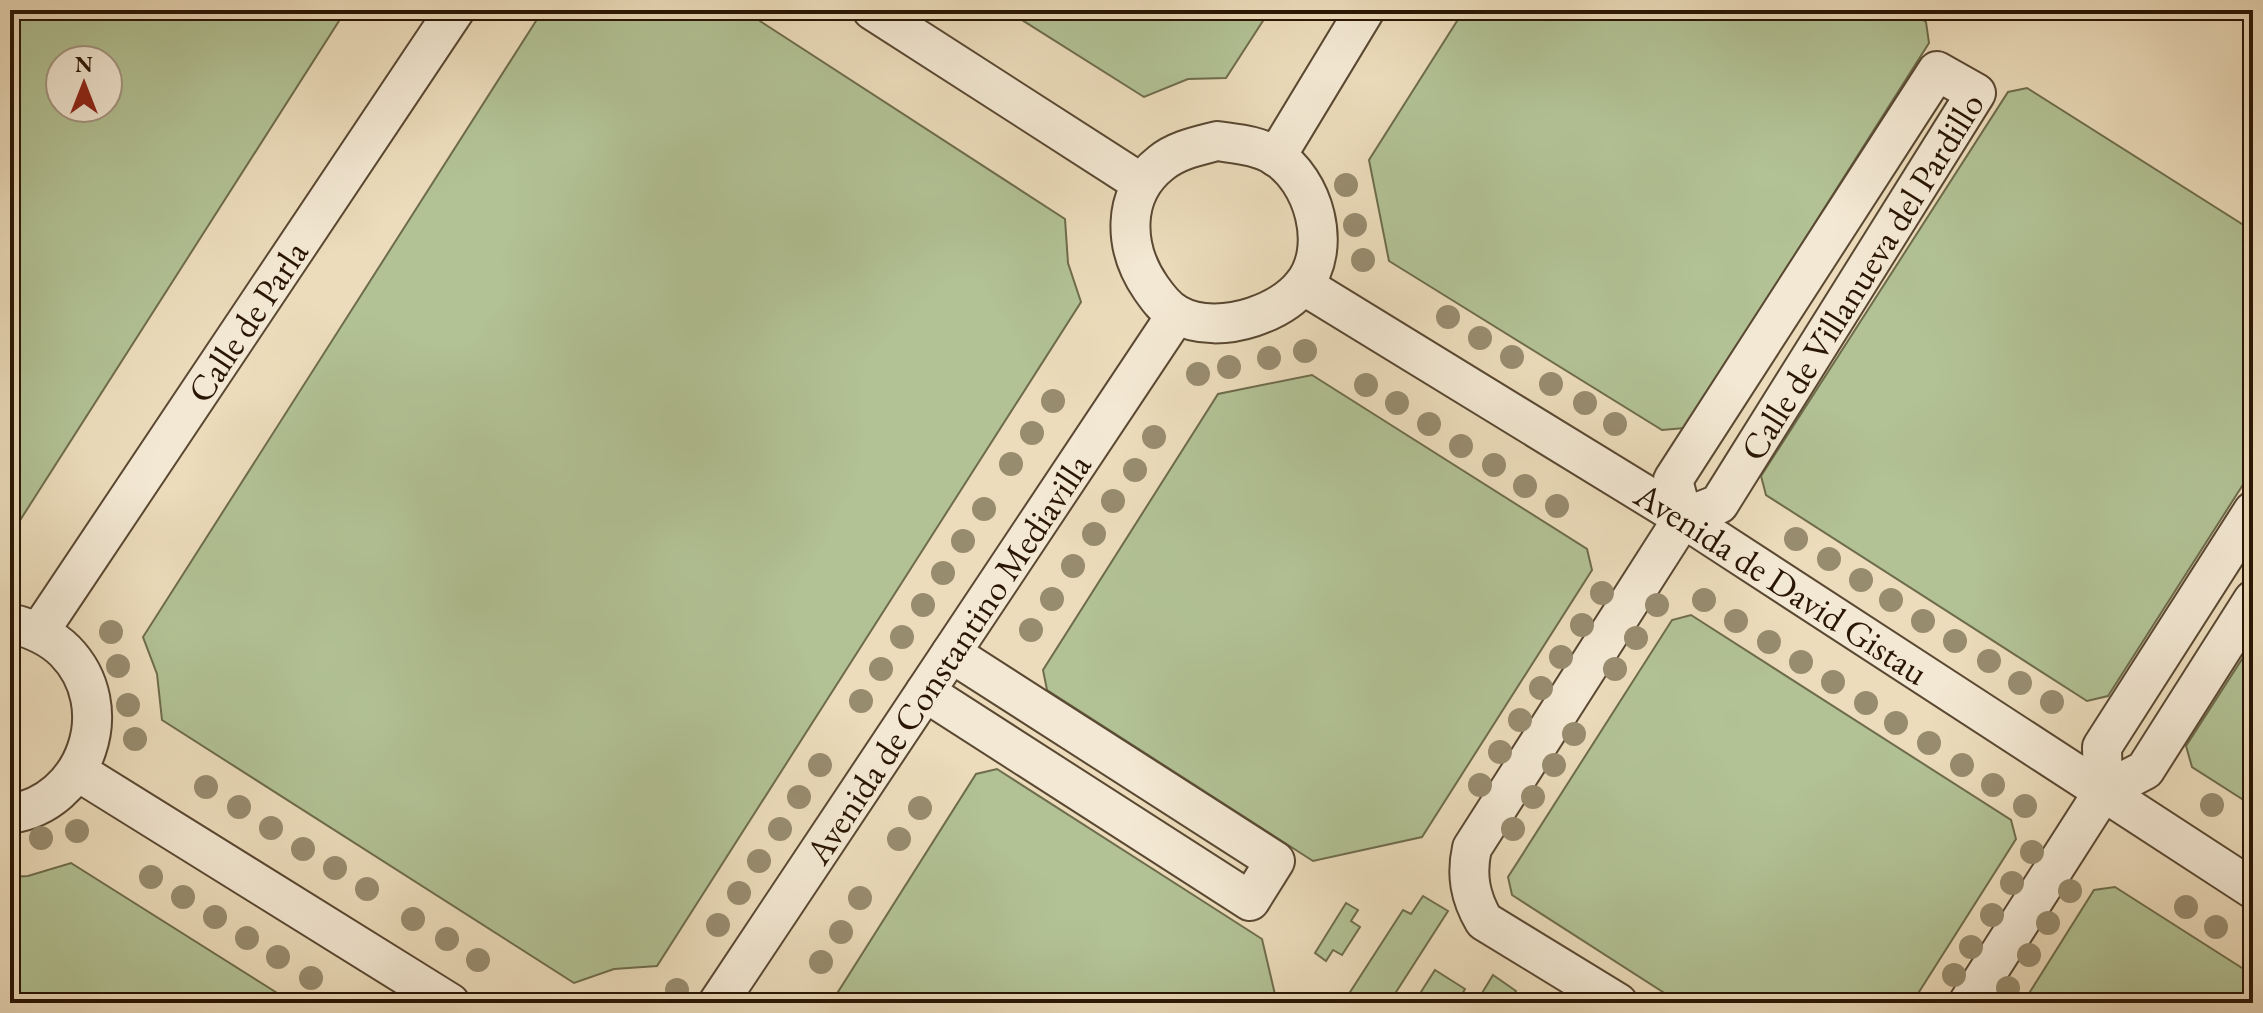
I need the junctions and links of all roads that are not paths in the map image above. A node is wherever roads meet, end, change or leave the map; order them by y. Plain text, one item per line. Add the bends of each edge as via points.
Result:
1 (455, 10) edge
2 (872, 10) edge
3 (1365, 10) edge
4 (1276, 157) junction
5 (1141, 183) junction
6 (1303, 285) junction
7 (1176, 315) junction
8 (2253, 511) edge
9 (1683, 518) junction
10 (2253, 600) edge
11 (24, 627) edge
12 (951, 653) junction
13 (925, 692) junction
14 (77, 771) junction
15 (2103, 792) junction
16 (10, 814) edge
17 (2253, 889) edge
18 (450, 1003) edge
19 (718, 1003) edge
20 (1618, 1003) edge
21 (1968, 1003) edge

1 - 11 street, Calle de Parla
2 - 5 street
3 - 4 street
4 - 5 street via 1252,146 1217,141 1161,162
4 - 6 street via 1305,190 1317,221 1317,258
5 - 7 street via 1132,208 1130,242 1143,277
6 - 7 street via 1272,311 1240,321 1200,323
6 - 9 street, Avenida de David Gistau
7 - 12 street, Avenida de Constantino Mediavilla
8 - 15 street via 2102,747
9 - 9 street, Calle de Villanueva del Pardillo via 1719,504 1976,93 1937,71 1673,480
9 - 15 street, Avenida de David Gistau
9 - 20 street via 1472,848 1468,867 1475,905 1484,921
10 - 15 street via 2145,770
11 - 14 street via 65,651 83,678 92,709 90,742
12 - 13 street, Avenida de Constantino Mediavilla
12 - 13 street via 1275,861 1250,901
13 - 19 street, Avenida de Constantino Mediavilla
14 - 16 street via 55,796 26,812
14 - 18 street
15 - 17 street, Avenida de David Gistau
15 - 21 street

